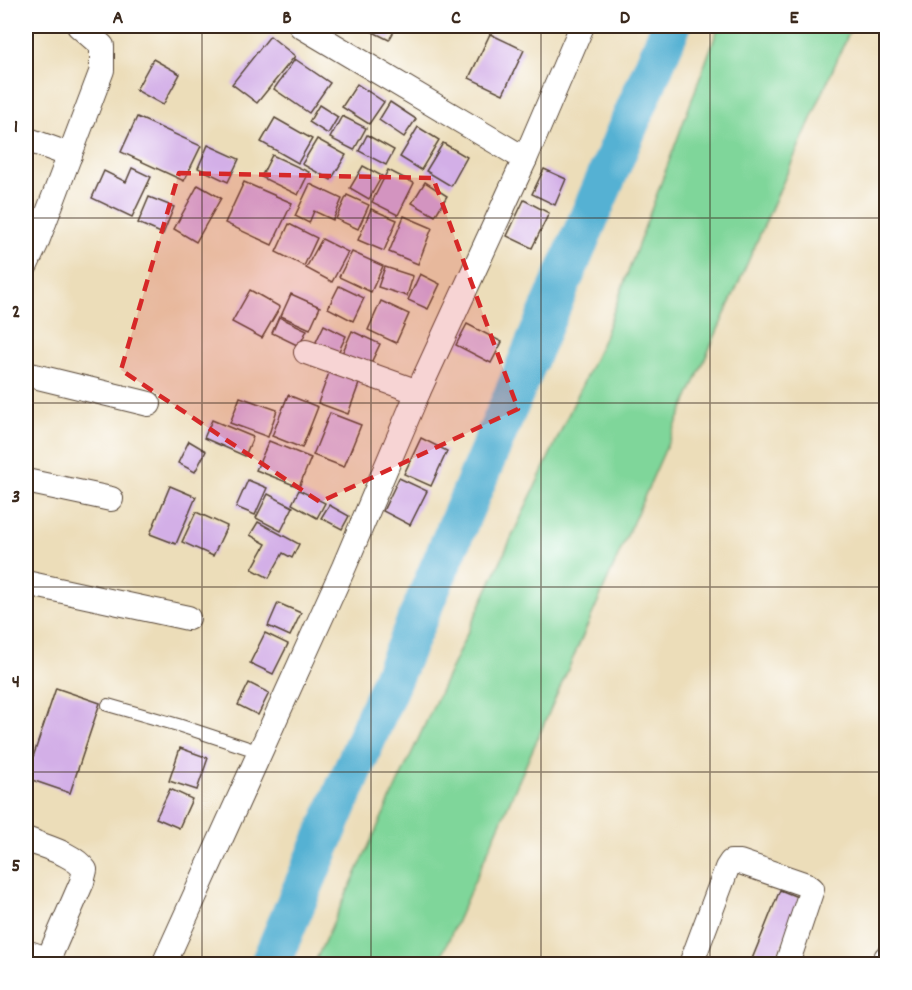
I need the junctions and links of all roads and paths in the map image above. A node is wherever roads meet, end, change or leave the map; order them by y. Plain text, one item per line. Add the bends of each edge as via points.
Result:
1 (79, 26) edge
2 (301, 26) edge
3 (582, 26) edge
4 (26, 139) edge
5 (70, 155) junction
6 (519, 156) junction
7 (26, 265) edge
8 (306, 352) dead end
9 (26, 374) edge
10 (407, 388) junction
11 (149, 404) dead end
12 (26, 481) edge
13 (111, 499) dead end
14 (26, 583) edge
15 (188, 618) dead end
16 (108, 705) dead end
17 (253, 750) junction
18 (26, 839) edge
19 (26, 952) edge
20 (886, 958) edge
21 (164, 964) edge
22 (691, 964) edge
23 (787, 964) edge
24 (884, 964) edge

1 - 5 street via 102,46 102,70
2 - 6 street
3 - 6 street
4 - 5 street
5 - 7 street
6 - 10 street
8 - 10 street
9 - 11 street
10 - 17 street via 344,567
12 - 13 street
14 - 15 street
16 - 17 lane
17 - 21 street
18 - 19 street via 70,858 85,870 51,953 46,959
20 - 24 street
22 - 23 street via 731,862 812,889

